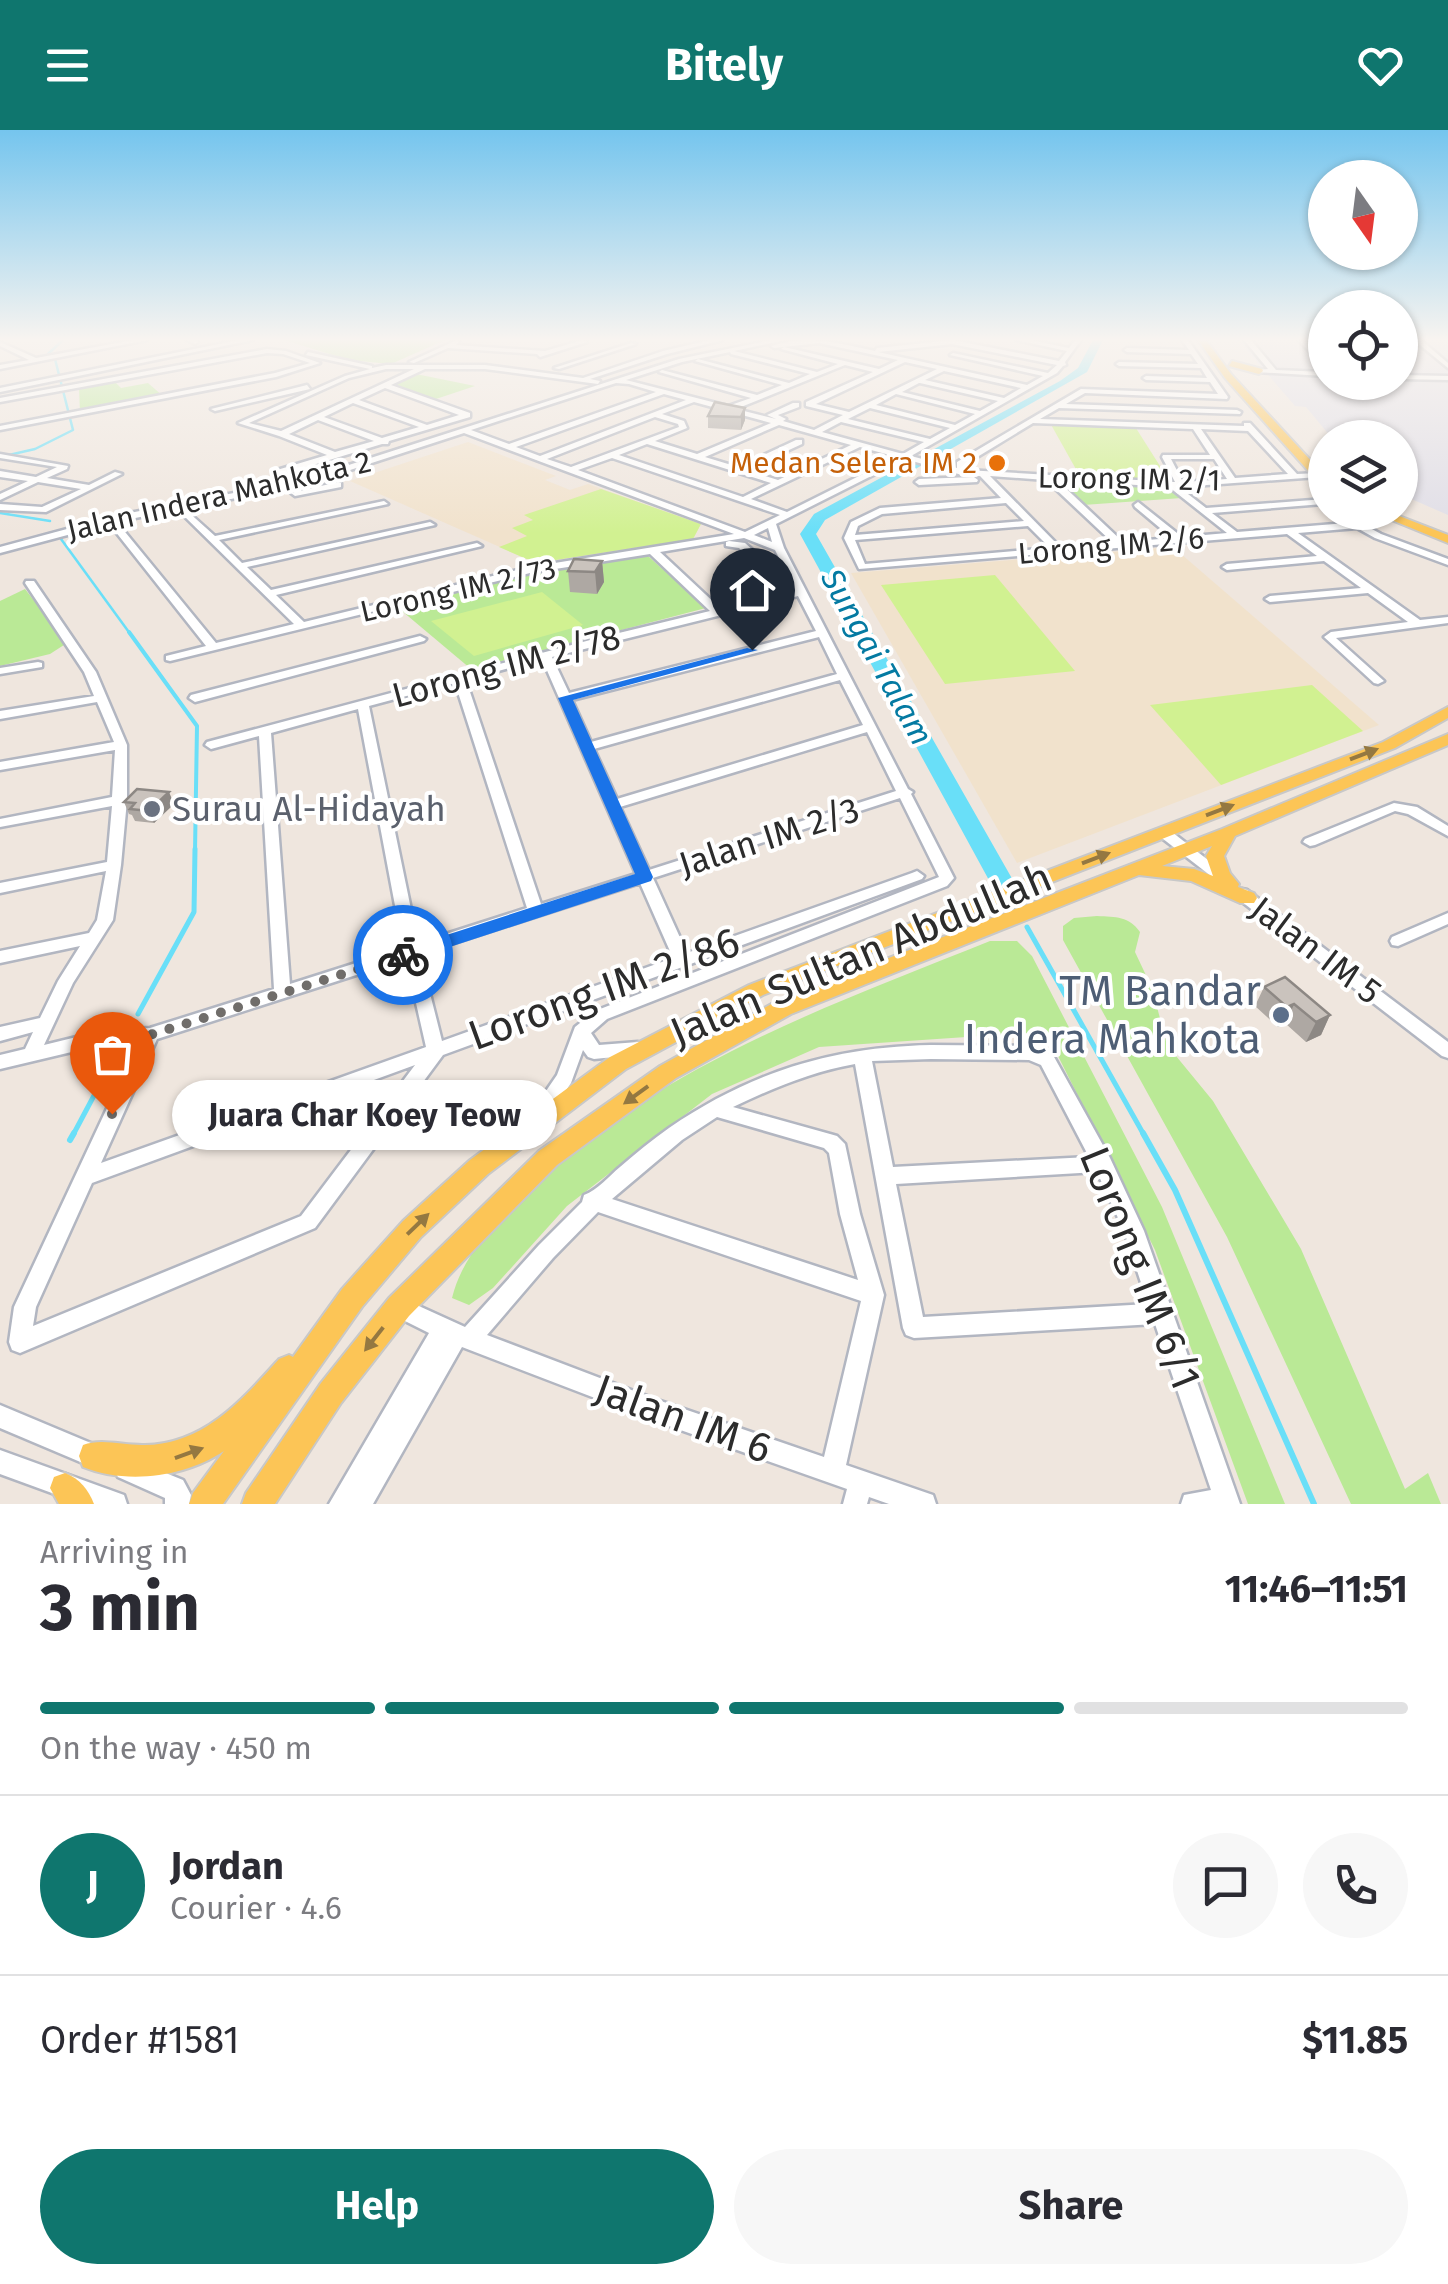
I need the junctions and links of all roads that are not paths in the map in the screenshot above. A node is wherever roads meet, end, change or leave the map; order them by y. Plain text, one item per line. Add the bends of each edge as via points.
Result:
1 (127, 404) edge
2 (235, 404) edge
3 (285, 404) edge
4 (346, 404) edge
5 (365, 404) edge
6 (437, 404) edge
7 (534, 404) edge
8 (541, 404) edge
9 (566, 404) edge
10 (629, 404) edge
11 (683, 404) edge
12 (709, 404) edge
13 (740, 404) edge
14 (757, 404) edge
15 (793, 404) edge
16 (809, 404) edge
17 (944, 404) edge
18 (997, 404) edge
19 (1062, 404) edge
20 (1230, 404) edge
21 (1259, 404) edge
22 (1263, 404) edge
23 (796, 405) junction
24 (867, 405) joint
25 (1058, 406) junction
26 (215, 409) dead end
27 (727, 409) junction
28 (1237, 412) junction
29 (981, 413) junction
30 (655, 414) junction
31 (777, 416) junction
32 (840, 416) junction
33 (319, 418) junction
34 (1031, 422) junction
35 (956, 427) junction
36 (1196, 427) junction
37 (0, 428) edge
38 (428, 428) junction
39 (813, 429) junction
40 (1251, 429) junction
41 (461, 430) junction
42 (282, 434) junction
43 (477, 436) junction
44 (386, 442) junction
45 (648, 442) junction
46 (798, 442) dead end
47 (930, 442) junction
48 (857, 446) junction
49 (508, 448) junction
50 (3, 456) edge
51 (612, 456) junction
52 (338, 457) junction
53 (698, 457) junction
54 (1216, 457) junction
55 (904, 458) junction
56 (1308, 458) edge
57 (539, 459) junction
58 (1308, 459) edge
59 (571, 470) junction
60 (738, 470) junction
61 (962, 472) junction
62 (0, 474) edge
63 (118, 474) dead end
64 (1308, 474) edge
65 (986, 476) junction
66 (1294, 476) junction
67 (1231, 478) junction
68 (36, 479) junction
69 (300, 479) junction
70 (1050, 479) junction
71 (780, 482) junction
72 (920, 482) dead end
73 (1176, 482) junction
74 (338, 485) dead end
75 (91, 487) junction
76 (0, 497) edge
77 (743, 500) junction
78 (1008, 500) junction
79 (1308, 502) edge
80 (198, 504) junction
81 (384, 504) dead end
82 (1138, 505) dead end
83 (0, 508) edge
84 (160, 510) junction
85 (1204, 510) junction
86 (187, 514) junction
87 (788, 515) junction
88 (711, 523) junction
89 (1031, 523) junction
90 (1418, 523) edge
91 (430, 524) dead end
92 (770, 524) junction
93 (1418, 526) edge
94 (724, 527) junction
95 (118, 529) dead end
96 (1288, 531) junction
97 (748, 535) junction
98 (1236, 536) junction
99 (1448, 536) edge
100 (848, 538) junction
101 (212, 539) junction
102 (1180, 540) junction
103 (694, 544) junction
104 (2, 545) edge
105 (1121, 545) junction
106 (477, 546) dead end
107 (779, 548) junction
108 (1058, 551) junction
109 (656, 554) junction
110 (1326, 558) junction
111 (1448, 562) edge
112 (240, 566) junction
113 (1227, 567) dead end
114 (30, 582) dead end
115 (1370, 590) junction
116 (801, 592) junction
117 (269, 594) junction
118 (1270, 599) dead end
119 (715, 609) junction
120 (1448, 620) edge
121 (302, 626) junction
122 (1418, 626) junction
123 (822, 632) junction
124 (420, 639) dead end
125 (213, 647) junction
126 (546, 655) junction
127 (170, 658) dead end
128 (38, 666) dead end
129 (0, 671) edge
130 (845, 675) junction
131 (459, 678) junction
132 (1378, 681) dead end
133 (102, 698) junction
134 (195, 698) dead end
135 (565, 698) junction
136 (363, 704) junction
137 (1448, 712) edge
138 (0, 715) edge
139 (871, 726) junction
140 (265, 730) junction
141 (1446, 742) edge
142 (120, 745) junction
143 (211, 745) dead end
144 (586, 747) junction
145 (0, 766) edge
146 (906, 792) junction
147 (120, 800) junction
148 (612, 804) junction
149 (0, 822) edge
150 (1163, 832) junction
151 (1230, 832) junction
152 (1448, 832) edge
153 (1310, 842) dead end
154 (1185, 849) junction
155 (114, 865) junction
156 (1130, 872) junction
157 (1051, 875) junction
158 (917, 876) dead end
159 (645, 877) junction
160 (1230, 884) junction
161 (0, 888) edge
162 (1073, 894) junction
163 (1247, 898) junction
164 (536, 912) junction
165 (939, 918) junction
166 (1448, 918) edge
167 (989, 928) junction
168 (92, 938) junction
169 (1398, 942) dead end
170 (412, 952) junction
171 (0, 957) edge
172 (682, 960) junction
173 (283, 994) junction
174 (46, 1024) junction
175 (581, 1032) junction
176 (0, 1034) edge
177 (150, 1035) junction
178 (641, 1049) junction
179 (436, 1050) junction
180 (1448, 1050) edge
181 (31, 1054) junction
182 (862, 1056) junction
183 (0, 1062) edge
184 (714, 1109) junction
185 (532, 1124) junction
186 (1103, 1164) junction
187 (885, 1176) junction
188 (86, 1177) junction
189 (591, 1201) junction
190 (874, 1296) junction
191 (352, 1298) junction
192 (399, 1307) junction
193 (1164, 1313) junction
194 (456, 1334) junction
195 (0, 1416) edge
196 (94, 1456) junction
197 (0, 1462) edge
198 (832, 1472) junction
199 (858, 1494) edge
200 (72, 1496) edge
201 (176, 1496) edge
202 (1228, 1502) edge
203 (115, 1504) edge
204 (204, 1504) edge
205 (257, 1504) edge
206 (341, 1504) edge
207 (360, 1504) edge
208 (924, 1504) edge
209 (1193, 1504) edge

1 - 37 street
2 - 26 street
3 - 42 street via 242,423
4 - 33 street
5 - 38 street
6 - 38 street via 467,415
7 - 41 street, Jalan Indera Mahkota 2
8 - 41 street, Jalan Indera Mahkota 2
9 - 43 street
10 - 49 street
11 - 30 street
12 - 27 street
13 - 27 street
14 - 31 street via 756,410
15 - 23 street
16 - 32 street
17 - 29 street
18 - 29 street, Lorong IM 2/73
19 - 25 street
20 - 28 street
21 - 58 main road
22 - 56 main road
23 - 31 street
23 - 32 street
24 - 32 street
24 - 35 street
25 - 28 street
25 - 34 street
27 - 31 street
28 - 40 street
29 - 35 street, Lorong IM 2/73
30 - 45 street via 683,428
30 - 57 street
31 - 39 street
31 - 53 street
32 - 39 street
32 - 47 street
33 - 42 street
33 - 44 street
34 - 36 street
34 - 61 street via 960,464
35 - 47 street, Lorong IM 2/73
36 - 40 street
36 - 54 street
38 - 44 street
39 - 48 street
40 - 66 street
41 - 43 street
41 - 69 street, Jalan Indera Mahkota 2
41 - 80 street, Jalan Indera Mahkota 2 via 329,476
42 - 52 street
43 - 49 street
44 - 52 street
45 - 51 street
45 - 53 street
46 - 60 street
47 - 55 street, Lorong IM 2/73
48 - 55 street
48 - 71 street
49 - 57 street
50 - 68 street via 64,467
51 - 59 street
51 - 77 street
52 - 69 street via 280,472
53 - 60 street
54 - 67 street
54 - 73 street via 1166,457
55 - 61 street, Lorong IM 2/1
55 - 87 street, Lorong IM 2/73
57 - 59 street
59 - 88 street
60 - 71 street
61 - 65 street, Lorong IM 2/1
62 - 68 street
63 - 75 street
64 - 66 street, Lorong IM 2/1
65 - 70 street, Lorong IM 2/1
65 - 72 street
65 - 78 street
66 - 67 street, Lorong IM 2/1
67 - 73 street, Lorong IM 2/1
68 - 75 street
68 - 76 street
69 - 104 street, Jalan Indera Mahkota 2 via 79,522
70 - 73 street, Lorong IM 2/1
70 - 105 street
71 - 77 street
73 - 85 street
74 - 86 street
75 - 83 street via 43,510
77 - 87 street
78 - 89 street
78 - 100 street via 880,511 854,524
79 - 85 street
80 - 84 street, Jalan Indera Mahkota 2
80 - 86 street
81 - 101 street
82 - 102 street
84 - 86 street
84 - 104 street, Jalan Indera Mahkota 2
85 - 98 street
86 - 101 street
87 - 92 street, Lorong IM 2/73
88 - 94 street
88 - 103 street via 708,537
89 - 100 street
89 - 108 street
90 - 99 main road
91 - 112 street
92 - 94 street
92 - 97 street, Lorong IM 2/73
92 - 107 street
93 - 99 main road
94 - 97 street
95 - 125 street
96 - 98 street, Lorong IM 2/6
96 - 110 street
96 - 111 street, Lorong IM 2/6 via 1359,525
97 - 103 street, Lorong IM 2/73
97 - 107 street
98 - 102 street, Lorong IM 2/6
100 - 108 street, Lorong IM 2/6 via 862,568
101 - 112 street
102 - 105 street, Lorong IM 2/6
103 - 109 street, Lorong IM 2/73
105 - 108 street, Lorong IM 2/6
106 - 117 street
107 - 116 street
109 - 119 street
109 - 119 street via 742,545 787,587
109 - 121 street, Lorong IM 2/73 via 530,570
110 - 113 street
110 - 115 street
112 - 117 street
114 - 133 street
115 - 118 street
115 - 122 street
116 - 119 street, Lorong IM 2/78
116 - 123 street
117 - 121 street
119 - 126 street, Lorong IM 2/78
120 - 122 street
121 - 125 street, Lorong IM 2/73
122 - 132 street via 1329,637
123 - 130 street
123 - 135 street
124 - 134 street
125 - 127 street, Lorong IM 2/73
126 - 131 street, Lorong IM 2/78
126 - 135 street
128 - 129 street
130 - 139 street
130 - 144 street
131 - 136 street, Lorong IM 2/78
131 - 164 street
133 - 138 street
133 - 142 street
135 - 144 street
136 - 140 street, Lorong IM 2/78
136 - 170 street
150 -> 137 main road, Jalan Sultan Abdullah via 1389,745
139 - 146 street
139 - 148 street
140 - 143 street, Lorong IM 2/78
140 - 173 street
141 - 151 main road, Jalan Sultan Abdullah
142 - 145 street
142 - 147 street
144 - 148 street
146 - 159 street, Jalan IM 2/3
146 - 175 street via 946,870 942,883 601,1015
147 - 149 street
147 - 155 street
148 - 159 street
150 - 154 street, Jalan IM 5
157 -> 150 main road, Jalan Sultan Abdullah
151 - 154 main road, Jalan Sultan Abdullah
151 - 160 main road via 1215,856
152 - 153 street via 1394,806
154 - 156 main road, Jalan Sultan Abdullah
154 - 160 street, Jalan IM 5
155 - 161 street
155 - 168 street via 105,920
156 - 162 main road, Jalan Sultan Abdullah
156 - 163 main road via 1194,876
157 - 162 main road via 1044,884 1048,890
157 - 165 main road, Jalan Sultan Abdullah
158 - 172 street, Lorong IM 2/86
159 - 164 street, Jalan IM 2/3
159 - 172 street
160 - 163 street, Jalan IM 5
162 - 167 main road, Jalan Sultan Abdullah
163 - 180 street, Jalan IM 5
164 - 170 street, Jalan IM 2/3
165 - 167 main road via 993,906 1001,915
165 - 178 main road, Jalan Sultan Abdullah via 756,990
166 - 169 street
167 -> 192 main road, Jalan Sultan Abdullah via 784,1008 668,1072 548,1158
168 - 171 street
168 - 174 street
170 - 173 street, Jalan IM 2/3
170 - 179 street
172 - 179 street, Lorong IM 2/86
173 - 177 street, Jalan IM 2/3
174 - 176 street
174 - 181 street
175 - 178 street via 594,1052
175 - 185 street via 565,1078
177 - 181 street, Jalan IM 2/3
177 - 188 street
178 - 185 main road, Jalan Sultan Abdullah
179 - 188 street
179 - 188 street, Lorong IM 2/86 via 308,1222 20,1342 20,1325
181 - 183 street, Jalan IM 2/3
182 - 184 street, Lorong IM 6/1 via 787,1074
182 - 186 street, Lorong IM 6/1 via 1040,1055
182 - 187 street
184 - 189 street, Lorong IM 6/1 via 652,1149
184 - 190 street via 834,1146
191 -> 185 main road, Jalan Sultan Abdullah via 412,1229
186 - 187 street
186 - 193 street, Lorong IM 6/1
187 - 193 street via 914,1328
189 - 190 street
189 - 194 street, Lorong IM 6/1
190 - 198 street
196 -> 191 main road via 167,1461 212,1444 250,1412
191 - 204 main road, Jalan Sultan Abdullah
192 - 194 street, Jalan IM 6
192 -> 205 main road, Jalan Sultan Abdullah
193 - 202 street, Lorong IM 6/1
194 - 198 street, Jalan IM 6
194 - 206 street, Lorong IM 6/1
194 - 207 street, Lorong IM 6/1
195 - 196 street
196 - 201 street
197 - 200 street
198 - 199 street, Jalan IM 6
199 - 208 street, Jalan IM 6
200 - 203 street
202 - 209 street

